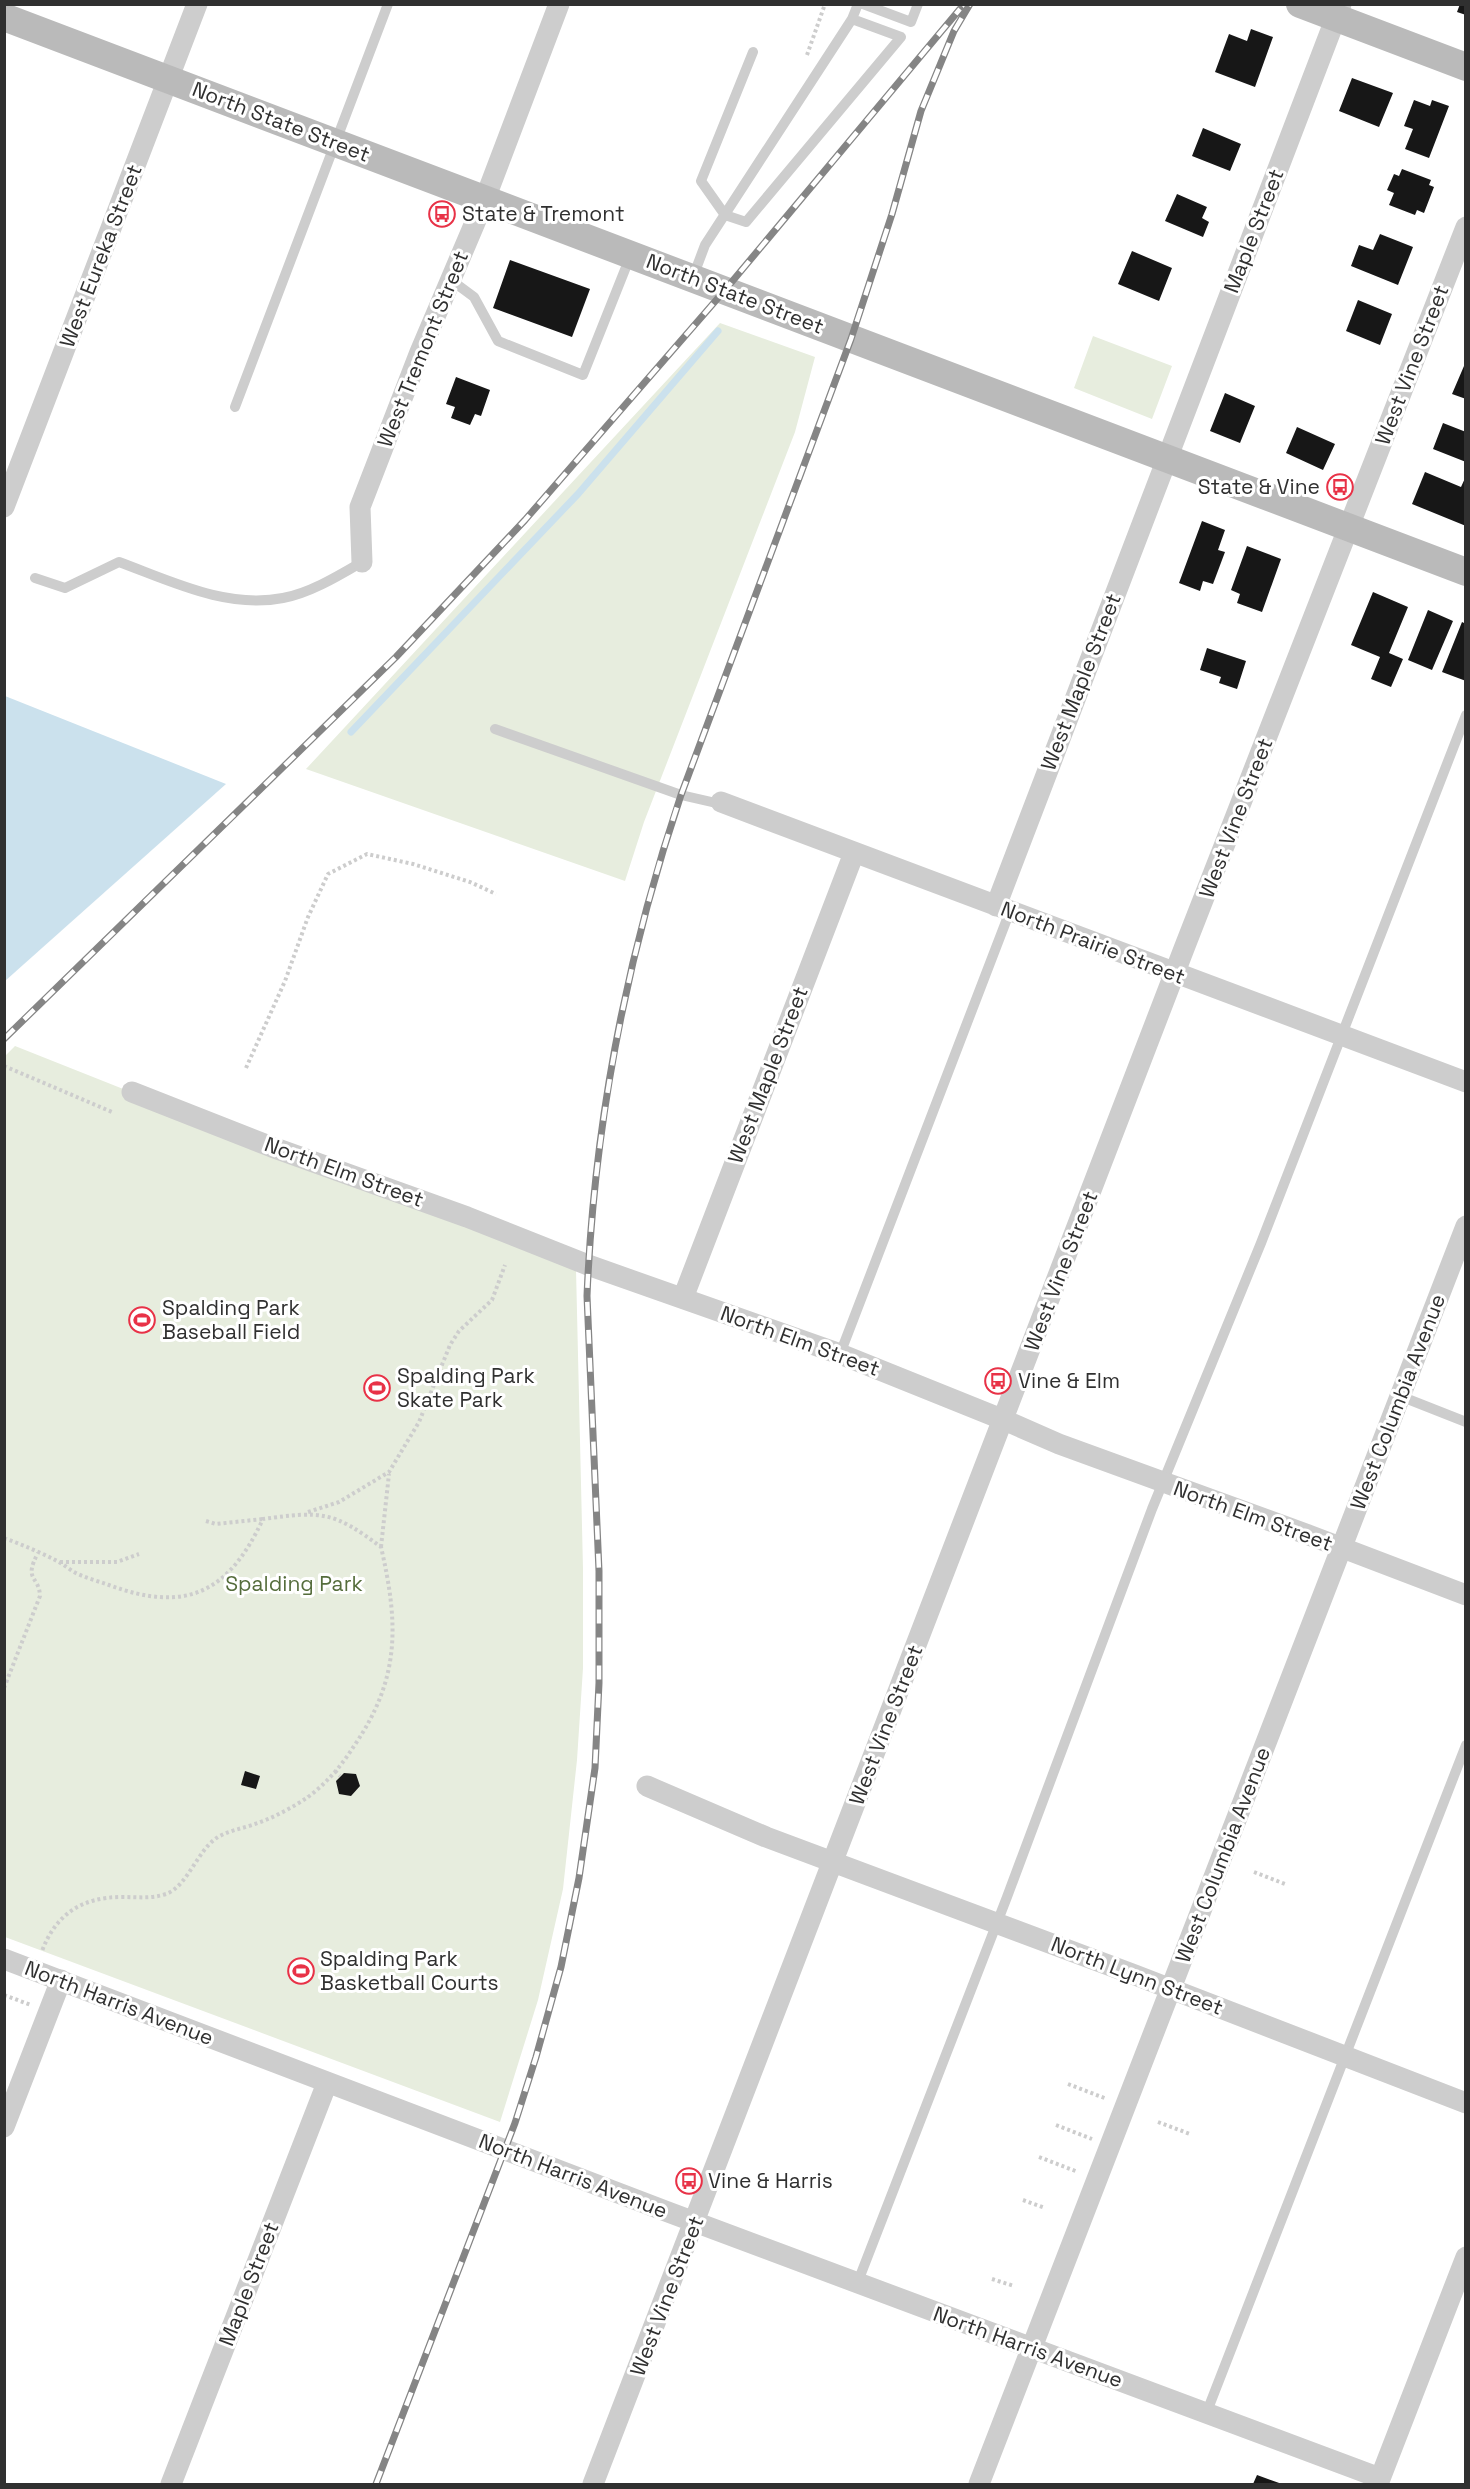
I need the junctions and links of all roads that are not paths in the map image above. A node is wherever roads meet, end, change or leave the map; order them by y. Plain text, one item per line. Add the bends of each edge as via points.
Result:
1 (10, 4) edge
2 (197, 4) edge
3 (388, 4) edge
4 (559, 4) edge
5 (858, 4) edge
6 (863, 4) edge
7 (918, 4) edge
8 (1300, 4) edge
9 (1338, 11) edge
10 (4, 17) edge
11 (852, 19) junction
12 (753, 52) dead end
13 (1466, 67) edge
14 (168, 79) junction
15 (336, 143) junction
16 (485, 199) junction
17 (725, 215) junction
18 (1466, 227) edge
19 (632, 254) junction
20 (693, 278) junction
21 (451, 280) junction
22 (235, 407) dead end
23 (1167, 458) junction
24 (4, 507) edge
25 (1350, 528) junction
26 (362, 562) joint
27 (1466, 572) edge
28 (35, 578) dead end
29 (1466, 715) edge
30 (495, 729) dead end
31 (721, 802) joint
32 (854, 853) junction
33 (1003, 909) junction
34 (1175, 974) junction
35 (1342, 1036) junction
36 (1466, 1082) edge
37 (132, 1092) dead end
38 (1466, 1226) edge
39 (683, 1298) junction
40 (840, 1354) junction
41 (1400, 1396) junction
42 (1004, 1419) junction
43 (1466, 1422) edge
44 (1162, 1482) junction
45 (1342, 1548) junction
46 (1466, 1595) edge
47 (1466, 1745) edge
48 (647, 1786) dead end
49 (834, 1861) junction
50 (997, 1923) junction
51 (4, 1959) edge
52 (61, 1980) junction
53 (1171, 1989) junction
54 (1346, 2058) junction
55 (327, 2083) junction
56 (1466, 2103) edge
57 (4, 2127) edge
58 (695, 2222) junction
59 (1466, 2257) edge
60 (857, 2284) junction
61 (1032, 2348) junction
62 (1206, 2414) junction
63 (1379, 2481) edge
64 (171, 2484) edge
65 (593, 2484) edge
66 (979, 2484) edge

1 - 10 lane
2 - 14 street, West Eureka Street
3 - 15 lane
4 - 16 street, West Tremont Street
5 - 11 lane
6 - 7 lane via 911,22
8 - 9 main road
9 - 13 main road
9 - 23 street, Maple Street
10 - 14 main road, North State Street
11 - 17 lane
11 - 17 lane via 901,37 746,222
12 - 17 lane via 701,181
14 - 15 main road, North State Street
14 - 24 street, West Eureka Street
15 - 16 main road, North State Street
15 - 22 lane
16 - 19 main road, North State Street
16 - 21 street, West Tremont Street
17 - 20 lane via 705,245
18 - 25 street, West Vine Street
19 - 20 main road, North State Street
19 - 21 lane via 583,375 498,341 474,297
20 - 23 main road, North State Street
21 - 26 street, West Tremont Street via 360,507
23 - 25 main road, North State Street
23 - 33 street, West Maple Street
25 - 27 main road, North State Street
25 - 34 street, West Vine Street
26 - 28 lane via 284,598 238,602 119,562 65,588
29 - 35 lane
30 - 31 lane via 681,795
31 - 32 street, North Prairie Street
32 - 33 street, North Prairie Street
32 - 39 street, West Maple Street
33 - 34 street, North Prairie Street
33 - 40 lane
34 - 35 street, North Prairie Street
34 - 42 street, West Vine Street
35 - 36 street, North Prairie Street
35 - 44 lane
37 - 39 street, North Elm Street
38 - 41 street, West Columbia Avenue
39 - 40 street, North Elm Street
40 - 42 street, North Elm Street
41 - 43 lane
41 - 45 street, West Columbia Avenue
42 - 44 street, North Elm Street
42 - 49 street, West Vine Street
44 - 45 street, North Elm Street
44 - 50 lane
45 - 46 street, North Elm Street
45 - 53 street, West Columbia Avenue
47 - 54 lane
48 - 49 street, North Lynn Street via 766,1837
49 - 50 street, North Lynn Street
49 - 58 street, West Vine Street
50 - 53 street, North Lynn Street
50 - 60 lane
51 - 52 street, North Harris Avenue
52 - 55 street, North Harris Avenue
52 - 57 street
53 - 54 street, North Lynn Street
53 - 61 street, West Columbia Avenue
54 - 56 street, North Lynn Street
54 - 62 lane
55 - 58 street, North Harris Avenue
55 - 64 street, Maple Street
58 - 60 street, North Harris Avenue
58 - 65 street, West Vine Street
59 - 63 street
60 - 61 street, North Harris Avenue
61 - 62 street, North Harris Avenue
61 - 66 street, West Columbia Avenue
62 - 63 street, North Harris Avenue

